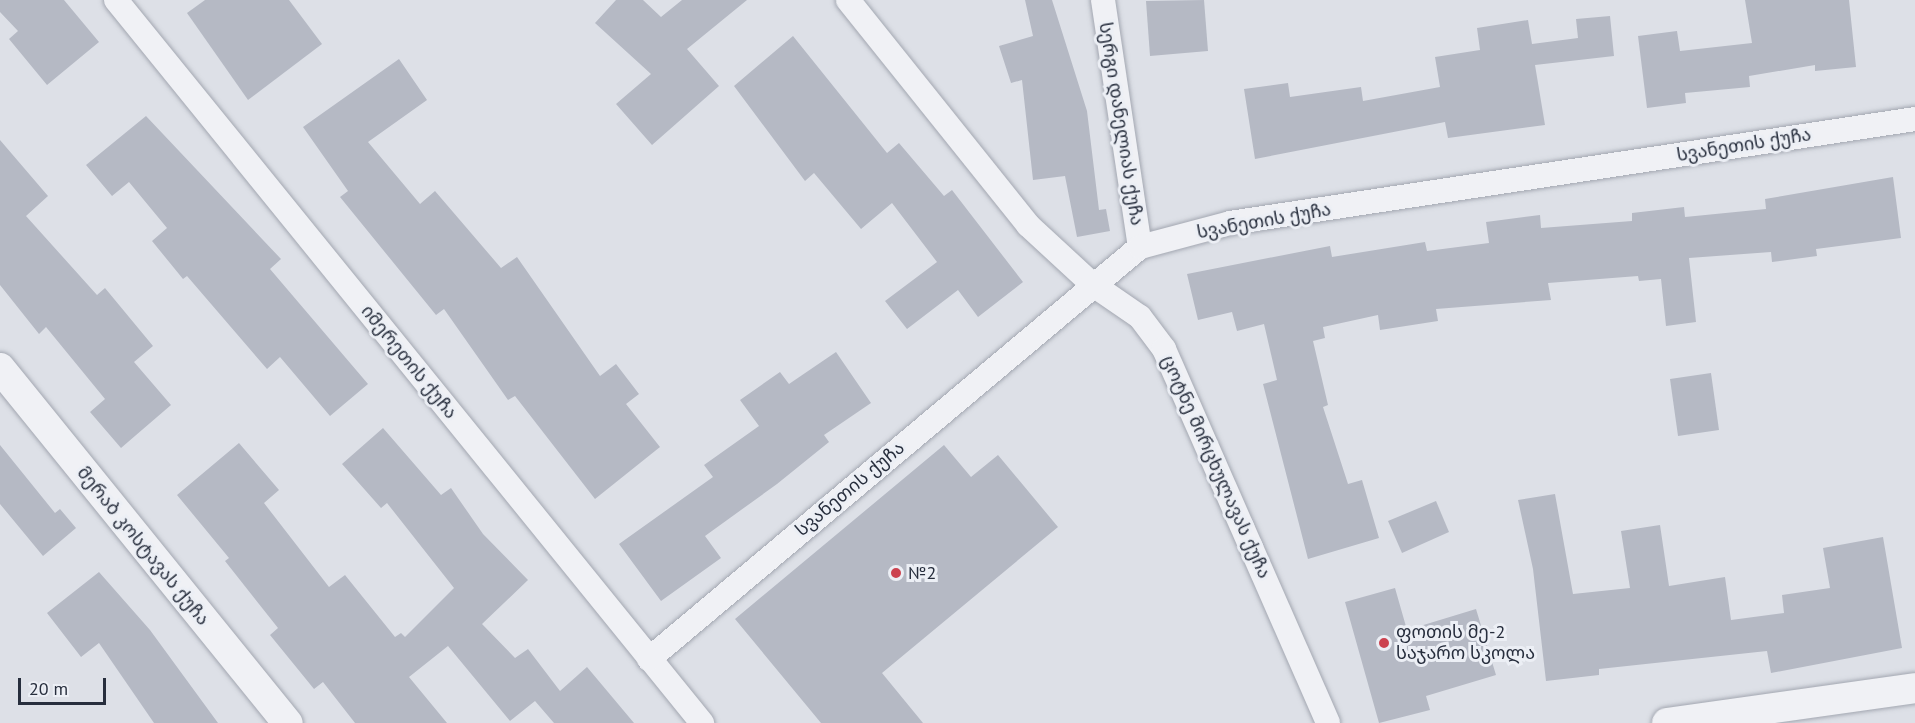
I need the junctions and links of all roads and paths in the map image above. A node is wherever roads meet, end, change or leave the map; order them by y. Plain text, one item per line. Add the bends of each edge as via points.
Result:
1 (116, 0) edge
2 (848, 0) edge
3 (1103, 0) edge
4 (1915, 119) edge
5 (1140, 248) junction
6 (1092, 284) junction
7 (0, 368) edge
8 (649, 659) junction
9 (1915, 688) edge
10 (287, 723) edge
11 (702, 723) edge
12 (1328, 723) edge
13 (1667, 723) edge

1 - 8 street, იმერეთის ქუჩა
2 - 6 street, ცოტნე მირცხულავას ქუჩა via 1028,225
3 - 5 street, სერგი დანელიას ქუჩა
4 - 5 street, სვანეთის ქუჩა via 1230,223
5 - 6 street, სვანეთის ქუჩა
6 - 8 street, სვანეთის ქუჩა
6 - 12 street, ცოტნე მირცხულავას ქუჩა via 1140,317 1164,349
7 - 10 street, მერაბ კოსტავას ქუჩა
8 - 11 street, იმერეთის ქუჩა
9 - 13 street

